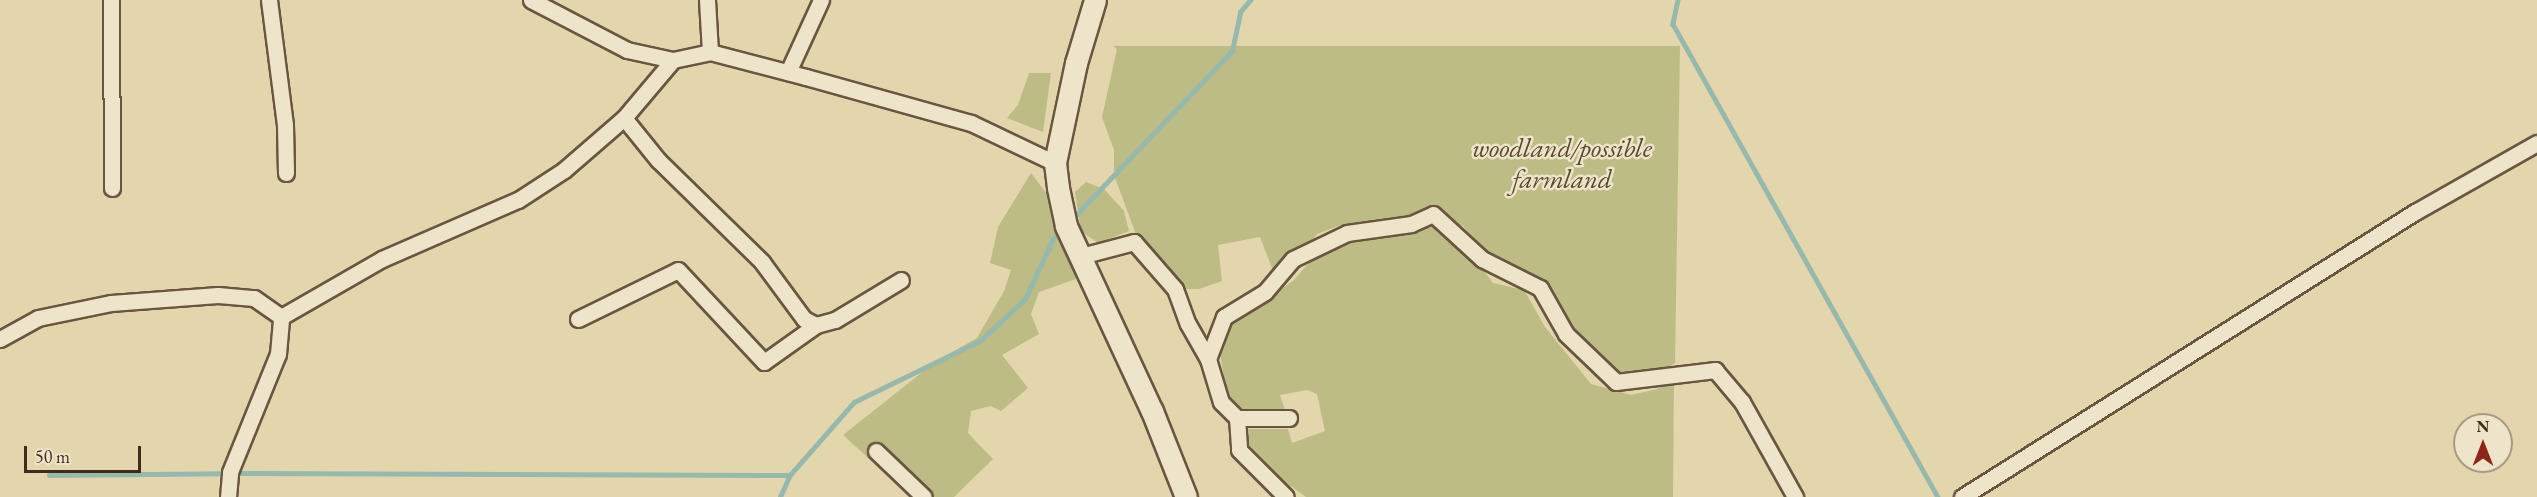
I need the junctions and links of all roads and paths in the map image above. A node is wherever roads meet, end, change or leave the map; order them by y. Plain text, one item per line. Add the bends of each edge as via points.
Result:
1 (111, 0) edge
2 (269, 0) edge
3 (531, 0) edge
4 (707, 0) edge
5 (821, 0) edge
6 (1095, 0) edge
7 (710, 52) junction
8 (672, 60) junction
9 (788, 72) junction
10 (624, 118) junction
11 (2537, 143) edge
12 (1055, 163) junction
13 (286, 173) dead end
14 (112, 188) dead end
15 (1081, 256) junction
16 (901, 280) dead end
17 (281, 317) junction
18 (578, 319) dead end
19 (816, 325) junction
20 (0, 339) edge
21 (1209, 359) junction
22 (1237, 418) junction
23 (1290, 418) dead end
24 (876, 451) dead end
25 (228, 497) edge
26 (924, 497) edge
27 (1186, 497) edge
28 (1286, 497) edge
29 (1795, 497) edge
30 (1962, 497) edge

1 - 14 street
2 - 13 street via 285,125
3 - 8 street via 627,50
4 - 7 street
5 - 9 street
6 - 12 main road via 1076,63
7 - 8 street
7 - 9 street
8 - 10 street
9 - 12 street via 971,123
10 - 17 street via 564,170 518,200 382,260
10 - 19 street via 658,160 762,262 804,319
11 - 30 street via 2415,212
12 - 15 main road via 1066,226
15 - 21 street via 1134,242 1175,290 1188,324
15 - 27 main road via 1152,411
16 - 19 street via 835,320
17 - 20 street via 254,298 242,297 111,303 38,318
17 - 25 street via 278,354 230,472
18 - 19 street via 678,270 764,362
21 - 22 street via 1221,402
21 - 29 street via 1224,317 1265,292 1293,260 1347,233 1411,224 1433,214 1482,260 1540,288 1566,334 1616,382 1714,370 1742,402
22 - 23 street
22 - 28 street via 1239,450
24 - 26 street

